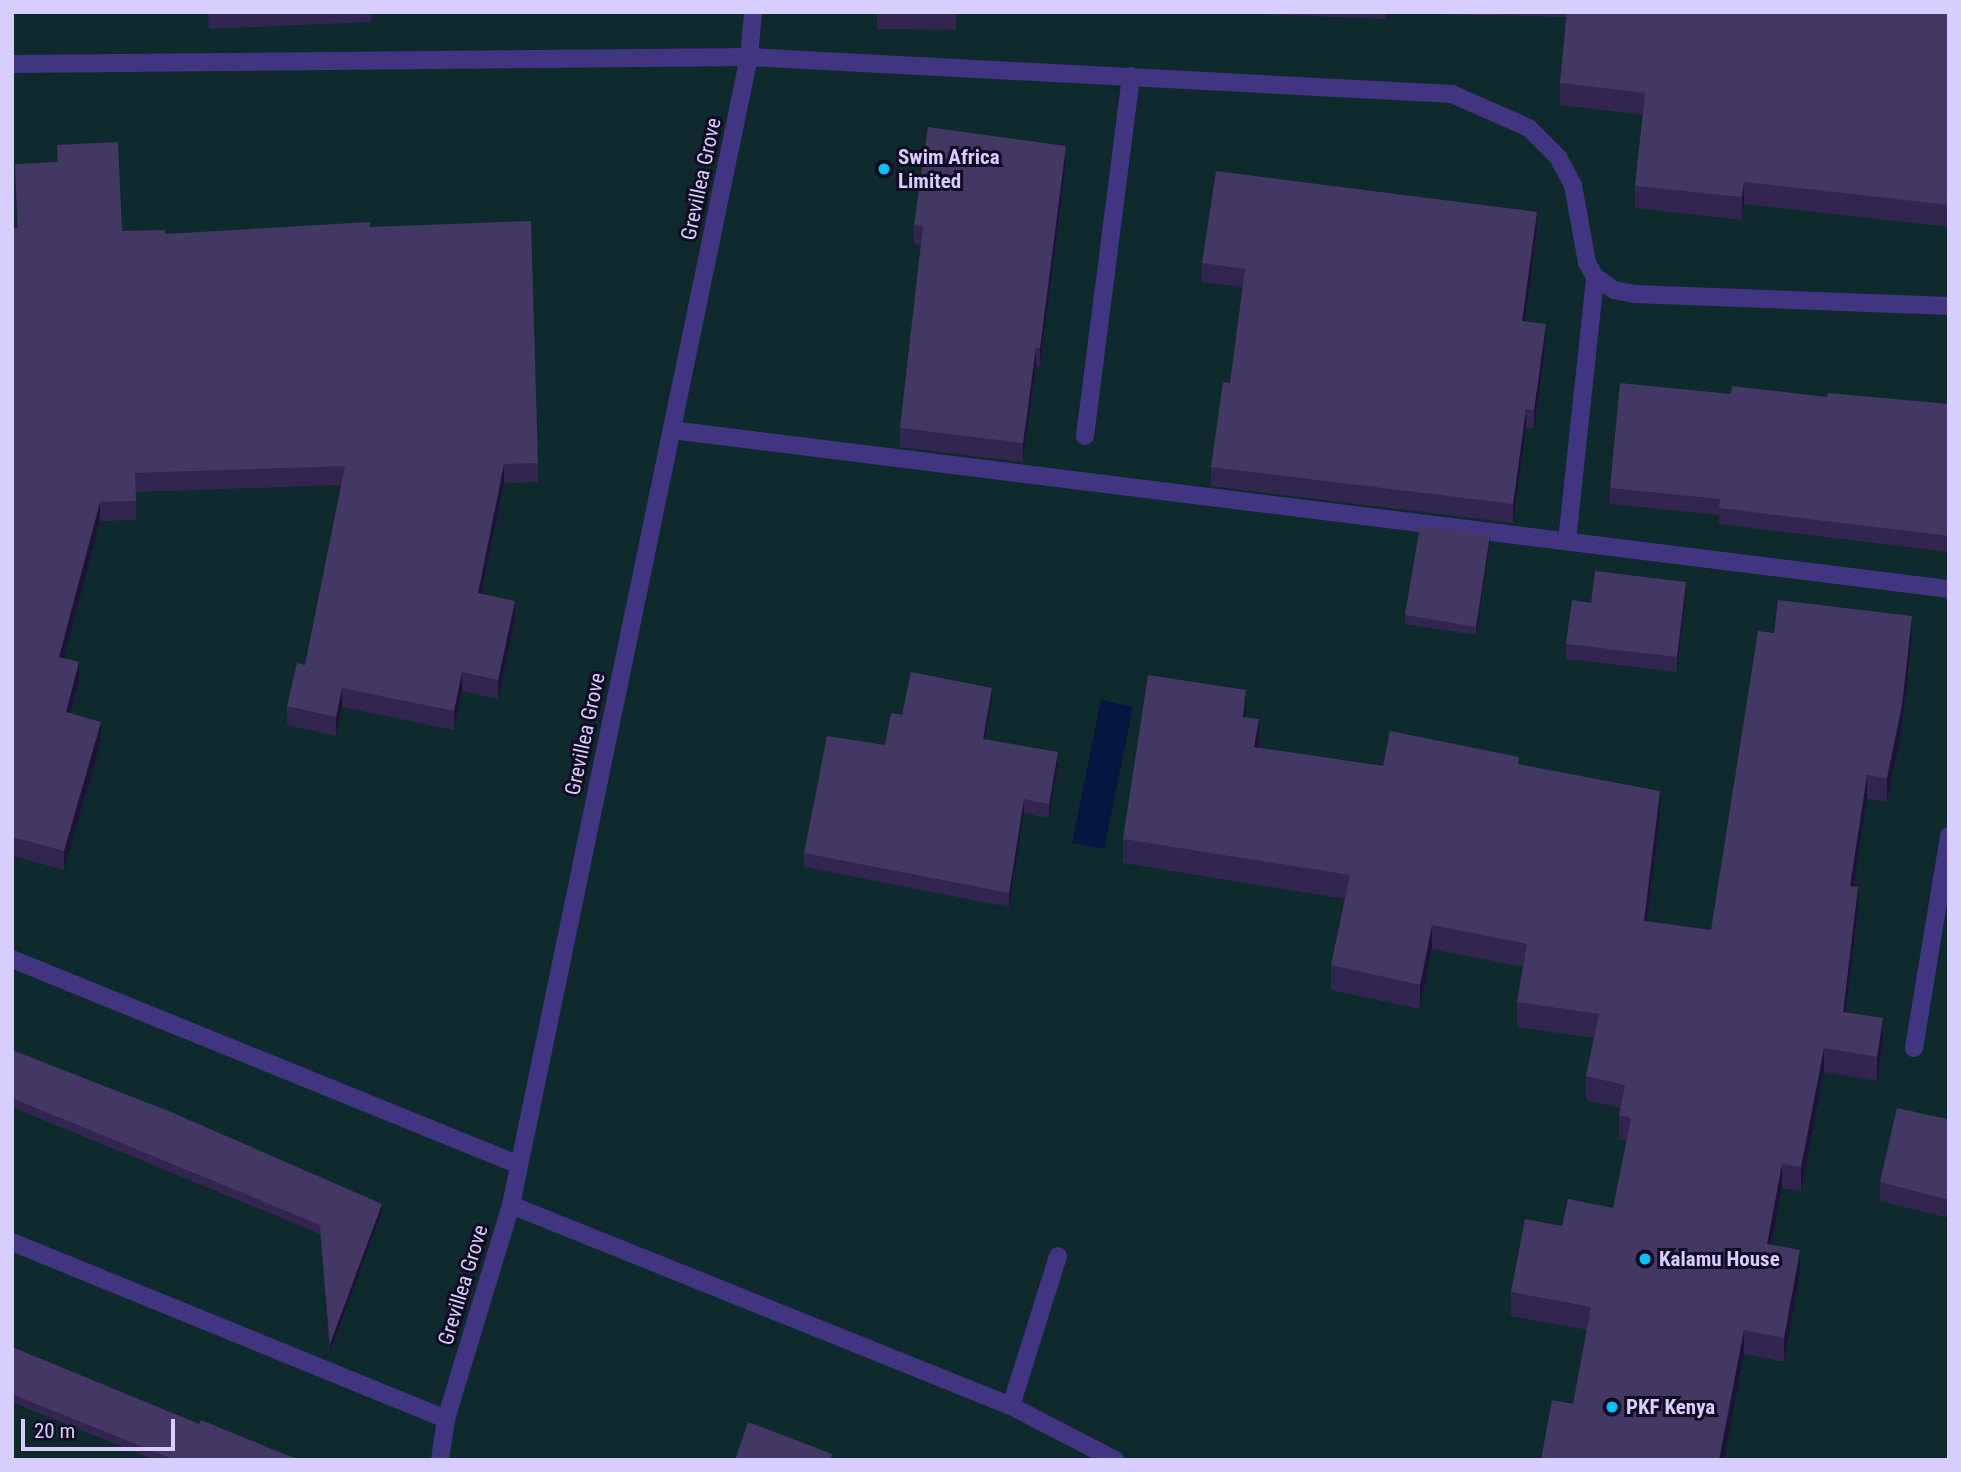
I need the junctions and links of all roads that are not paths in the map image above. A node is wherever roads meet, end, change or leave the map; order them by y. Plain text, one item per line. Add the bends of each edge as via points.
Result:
1 (753, 12) edge
2 (749, 57) junction
3 (12, 64) edge
4 (1131, 76) junction
5 (1595, 277) junction
6 (1949, 306) edge
7 (672, 430) junction
8 (1085, 436) dead end
9 (1567, 541) junction
10 (1949, 589) edge
11 (1949, 836) edge
12 (12, 959) edge
13 (1914, 1048) dead end
14 (519, 1165) junction
15 (511, 1205) junction
16 (12, 1242) edge
17 (1058, 1256) dead end
18 (1011, 1406) junction
19 (446, 1419) junction
20 (440, 1460) edge
21 (1115, 1460) edge

1 - 2 street, Grevillea Grove
2 - 3 street
2 - 4 street
2 - 7 street, Grevillea Grove
4 - 5 street via 1424,91 1486,106 1529,128 1558,156 1573,185 1587,263
4 - 8 street
5 - 6 street via 1614,290 1634,294
5 - 9 street
7 - 9 street
7 - 14 street, Grevillea Grove
9 - 10 street
11 - 13 street
12 - 14 street
14 - 15 street, Grevillea Grove
15 - 18 street
15 - 19 street, Grevillea Grove
16 - 19 street
17 - 18 street
18 - 21 street
19 - 20 street, Grevillea Grove

